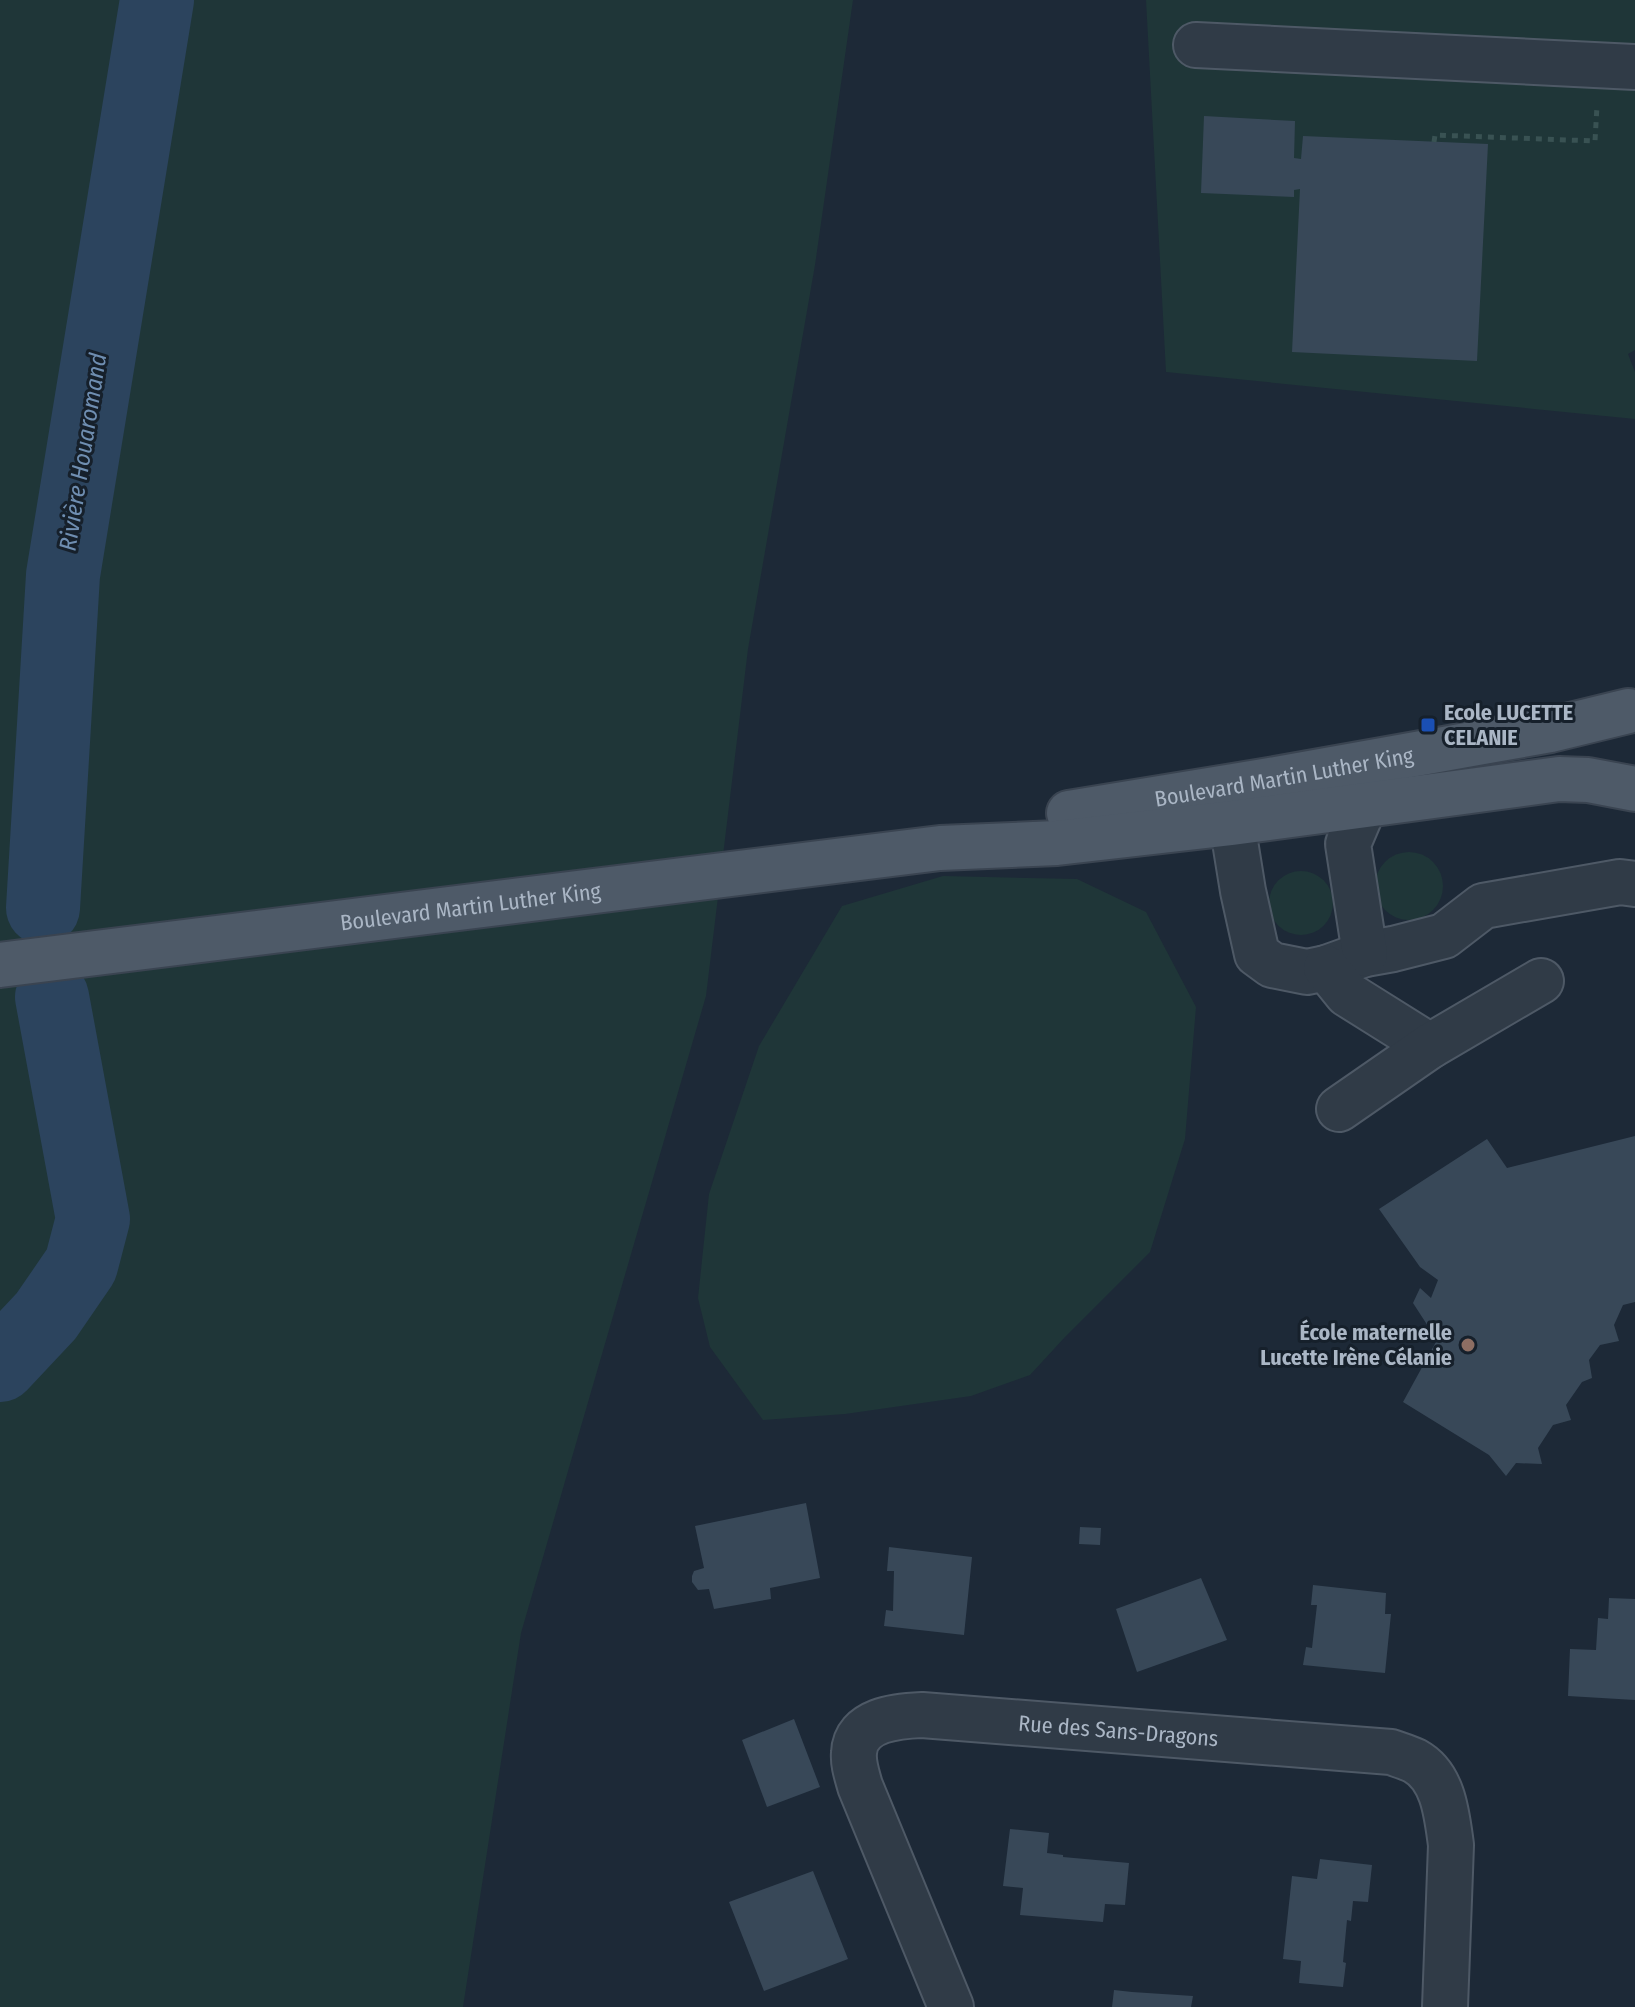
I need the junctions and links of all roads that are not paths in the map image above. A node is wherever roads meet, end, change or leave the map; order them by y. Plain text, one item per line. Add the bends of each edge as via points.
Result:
1 (1196, 45) dead end
2 (1616, 66) edge
3 (1632, 705) edge
4 (1270, 780) junction
5 (1635, 787) edge
6 (1365, 804) junction
7 (1232, 823) junction
8 (940, 848) junction
9 (1635, 884) edge
10 (1346, 961) junction
11 (0, 965) edge
12 (1541, 981) dead end
13 (1430, 1046) junction
14 (1339, 1109) dead end
15 (951, 2007) edge
16 (1445, 2007) edge

1 - 2 street
3 - 4 main road, Boulevard Martin Luther King via 1550,730
3 - 5 main road via 1620,739 1623,763
4 - 7 street
4 - 8 main road, Boulevard Martin Luther King via 1067,814
5 - 6 main road, Boulevard Martin Luther King via 1559,779
6 - 7 main road, Boulevard Martin Luther King
6 - 10 street via 1348,844
7 - 8 main road, Boulevard Martin Luther King via 1057,843
7 - 10 street via 1257,954 1272,965 1307,972
8 - 11 main road, Boulevard Martin Luther King
9 - 10 street via 1620,882 1483,906 1444,936
10 - 13 street via 1347,994
12 - 13 street
13 - 14 street
15 - 16 street, Rue des Sans-Dragons via 854,1764 858,1736 883,1720 944,1717 1391,1752 1413,1760 1433,1780 1448,1819

